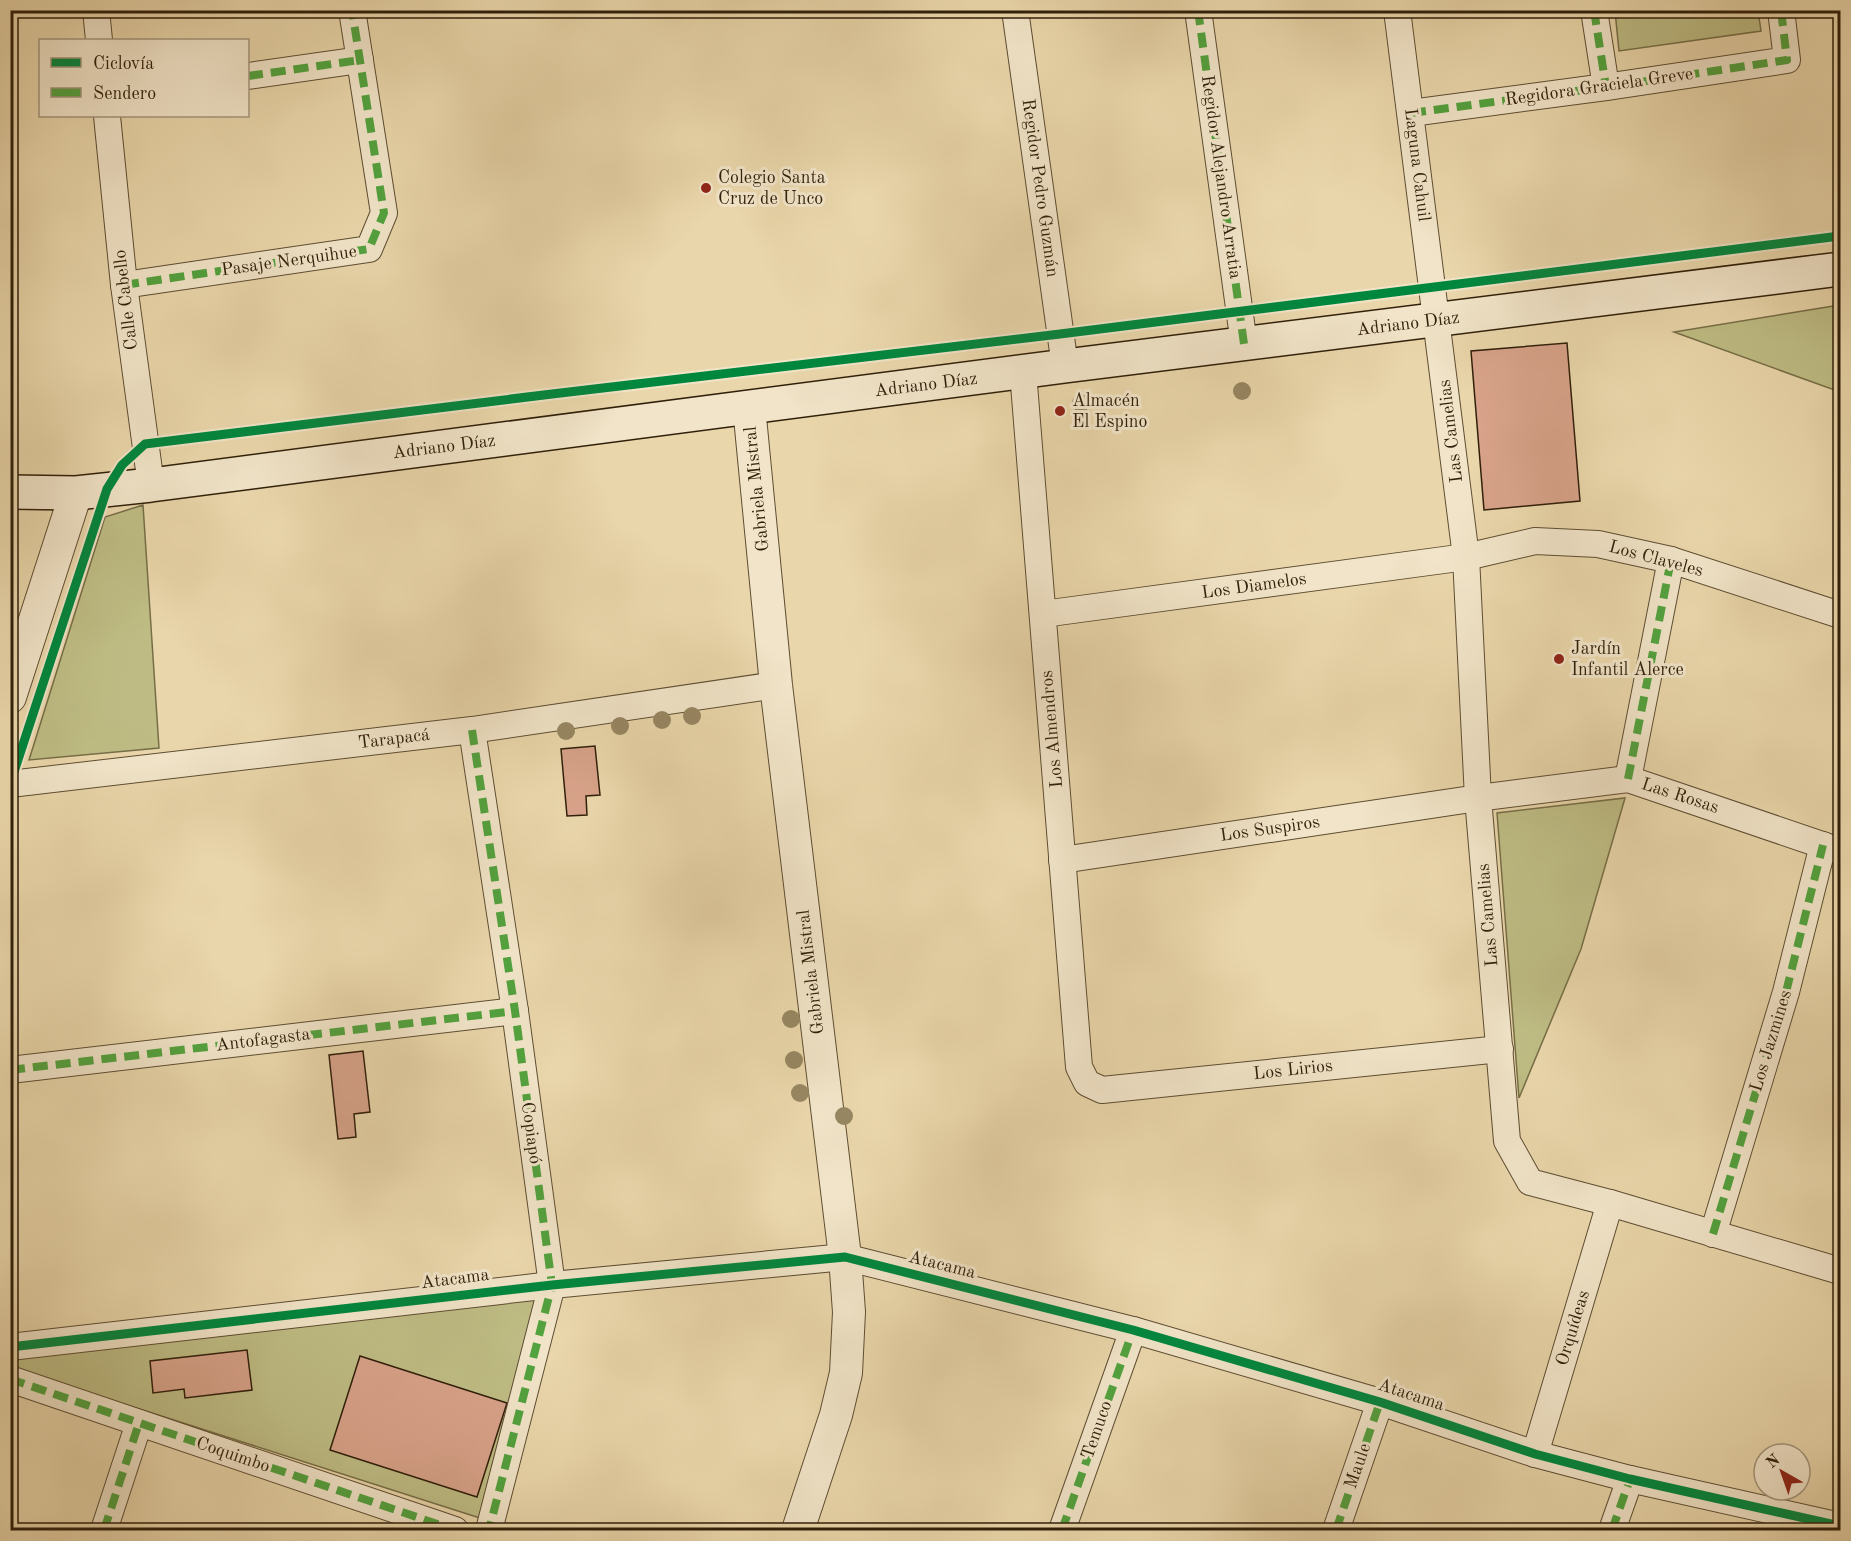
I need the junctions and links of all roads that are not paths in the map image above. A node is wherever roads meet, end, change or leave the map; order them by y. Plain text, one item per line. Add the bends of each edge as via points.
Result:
1 (96, 10) edge
2 (352, 10) edge
3 (1015, 10) edge
4 (1198, 10) edge
5 (1397, 10) edge
6 (1594, 10) edge
7 (1781, 10) edge
8 (99, 39) edge
9 (360, 60) junction
10 (249, 76) edge
11 (1606, 87) junction
12 (1411, 113) junction
13 (106, 117) edge
14 (1840, 269) edge
15 (124, 285) junction
16 (1438, 320) junction
17 (1244, 344) junction
18 (1065, 366) junction
19 (1023, 372) junction
20 (749, 407) junction
21 (151, 485) junction
22 (10, 492) edge
23 (76, 493) junction
24 (1466, 557) junction
25 (1671, 560) junction
26 (1043, 615) junction
27 (1840, 615) edge
28 (776, 685) junction
29 (10, 697) edge
30 (472, 730) junction
31 (1628, 779) junction
32 (10, 784) edge
33 (1478, 798) junction
34 (1832, 848) edge
35 (1062, 860) junction
36 (515, 1011) junction
37 (1500, 1049) junction
38 (10, 1070) edge
39 (1087, 1083) joint
40 (1610, 1203) junction
41 (1713, 1234) junction
42 (845, 1257) junction
43 (1840, 1271) edge
44 (552, 1285) junction
45 (1133, 1330) junction
46 (10, 1347) edge
47 (10, 1379) edge
48 (1380, 1402) junction
49 (139, 1423) junction
50 (1535, 1454) junction
51 (1630, 1479) junction
52 (1840, 1526) edge
53 (104, 1530) edge
54 (455, 1530) edge
55 (489, 1530) edge
56 (798, 1530) edge
57 (1062, 1530) edge
58 (1336, 1530) edge
59 (1612, 1530) edge

1 - 8 street
2 - 9 street
3 - 18 street, Regidor Pedro Guzmán
4 - 17 street, Regidor Alejandro Arratia
5 - 12 street, Laguna Cahuil
6 - 11 street
7 - 11 street, Regidora Graciela Greve via 1787,60
9 - 10 street
9 - 15 street, Pasaje Nerquihue via 384,213 369,249
11 - 12 street, Regidora Graciela Greve
12 - 16 street, Laguna Cahuil
13 - 15 street, Calle Cabello
14 - 16 main road, Adriano Díaz
15 - 21 street, Calle Cabello
16 - 17 main road, Adriano Díaz
16 - 24 street, Las Camelias
17 - 18 main road, Adriano Díaz
18 - 19 main road, Adriano Díaz
19 - 20 main road, Adriano Díaz
19 - 26 street, Los Almendros
20 - 21 main road, Adriano Díaz
20 - 28 street, Gabriela Mistral
21 - 23 main road, Adriano Díaz
22 - 23 main road, Adriano Díaz
23 - 29 street
24 - 25 street, Los Claveles via 1535,541 1598,544
24 - 26 street, Los Diamelos
24 - 33 street, Las Camelias
25 - 27 street, Los Claveles
25 - 31 street
26 - 35 street, Los Almendros
28 - 30 street, Tarapacá
28 - 42 street, Gabriela Mistral
30 - 32 street, Tarapacá
30 - 36 street, Copiapó
31 - 33 street, Las Rosas
31 - 34 street, Las Rosas
33 - 35 street, Los Suspiros
33 - 37 street, Las Camelias
34 - 41 street, Los Jazmines
35 - 39 street, Los Almendros via 1079,1066
36 - 38 street, Antofagasta
36 - 44 street, Copiapó
37 - 39 street, Los Lirios via 1102,1090
37 - 40 street, Las Camelias via 1507,1141 1530,1182
40 - 41 street, Las Camelias
40 - 50 street, Orquídeas
41 - 43 street, Las Camelias
42 - 44 street, Atacama
42 - 45 street, Atacama
42 - 56 street, Gabriela Mistral via 849,1312 846,1373
44 - 46 street, Atacama
44 - 55 street, Copiapó
45 - 48 street, Atacama
45 - 57 street, Temuco
47 - 49 street, Coquimbo
48 - 50 street, Atacama
48 - 58 street, Maule
49 - 53 street
49 - 54 street, Coquimbo
50 - 51 street, Atacama
51 - 52 street, Atacama
51 - 59 street

